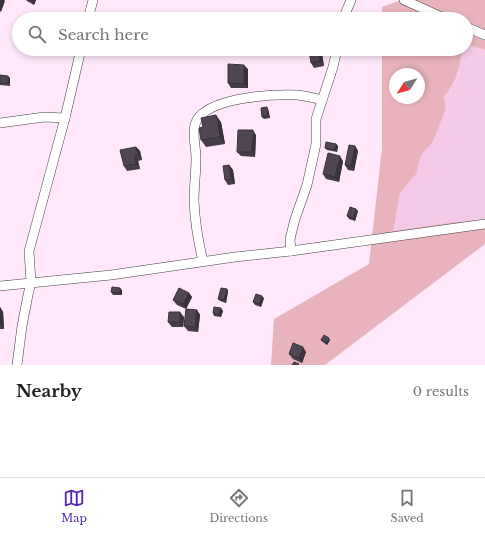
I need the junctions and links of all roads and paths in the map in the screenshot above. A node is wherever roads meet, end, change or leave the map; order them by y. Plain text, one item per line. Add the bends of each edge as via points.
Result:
1 (93, 0) edge
2 (351, 0) edge
3 (404, 0) edge
4 (90, 12) edge
5 (346, 12) edge
6 (431, 12) edge
7 (473, 30) edge
8 (485, 35) edge
9 (79, 56) edge
10 (336, 56) edge
11 (322, 100) junction
12 (65, 118) junction
13 (0, 123) edge
14 (485, 224) edge
15 (291, 251) junction
16 (203, 261) junction
17 (31, 282) junction
18 (0, 286) edge
19 (17, 365) edge

1 - 4 street
2 - 5 street
3 - 6 street
7 - 8 street
9 - 12 street
10 - 11 street
11 - 15 street via 316,119 316,144 307,185 290,239
11 - 16 street via 299,95 235,100 212,106 199,117 194,126 194,200 197,236
12 - 13 street via 44,117
12 - 17 street via 29,251
14 - 15 street
15 - 16 street
16 - 17 street
17 - 18 street
17 - 19 street

